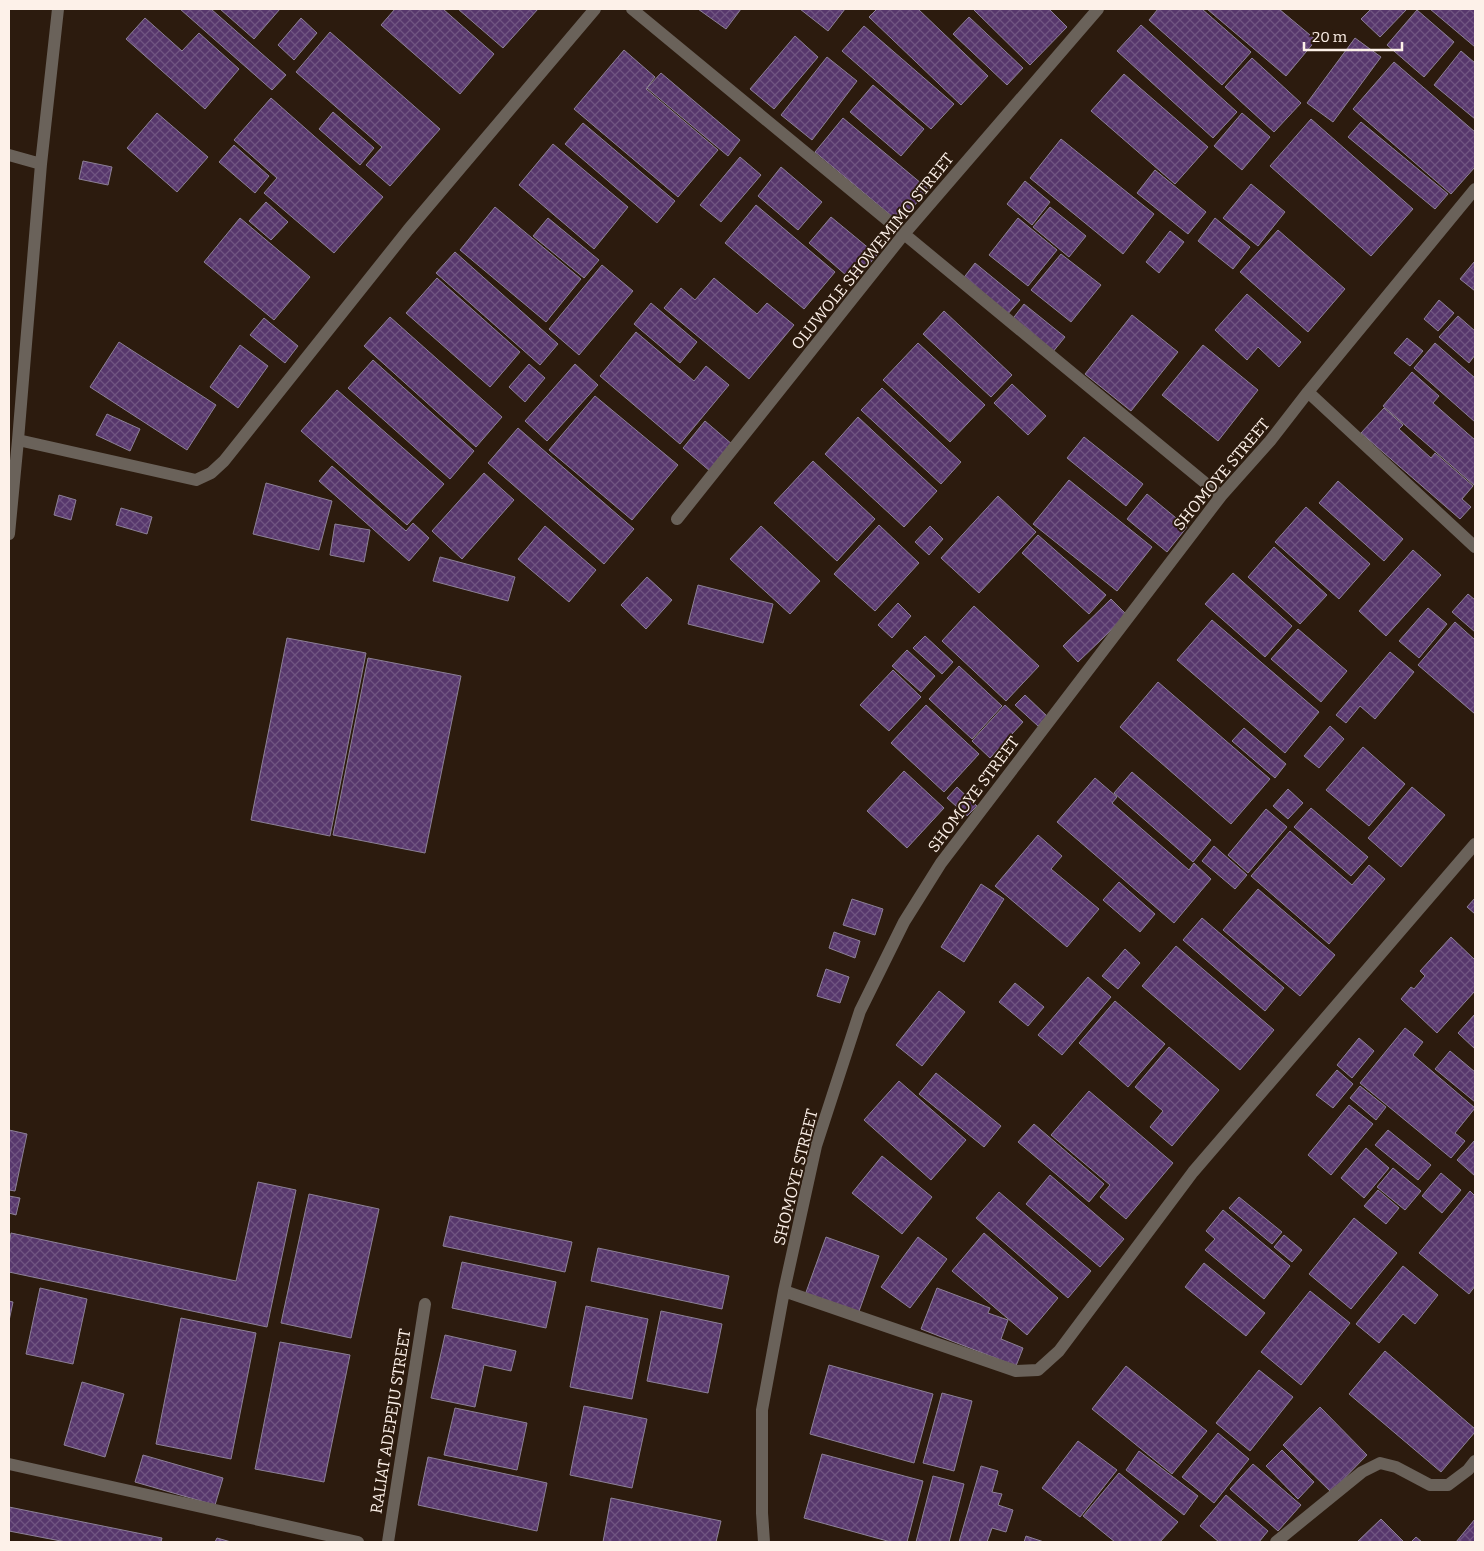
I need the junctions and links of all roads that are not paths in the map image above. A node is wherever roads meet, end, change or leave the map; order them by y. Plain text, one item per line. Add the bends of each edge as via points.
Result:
1 (58, 9) edge
2 (595, 9) edge
3 (632, 9) edge
4 (1098, 9) edge
5 (9, 155) edge
6 (41, 164) junction
7 (1475, 188) edge
8 (904, 234) junction
9 (1308, 392) junction
10 (18, 440) junction
11 (1221, 496) junction
12 (677, 519) dead end
13 (9, 534) edge
14 (1475, 547) edge
15 (1475, 844) edge
16 (784, 1292) junction
17 (425, 1304) dead end
18 (1475, 1461) edge
19 (9, 1464) edge
20 (358, 1542) edge
21 (388, 1542) edge
22 (764, 1542) edge
23 (1276, 1542) edge

1 - 6 street
2 - 10 street via 408,230 224,462 211,473 196,480
3 - 8 street
4 - 8 street, OLUWOLE SHOWEMIMO STREET
5 - 6 street
6 - 10 street
7 - 9 street, SHOMOYE STREET
8 - 11 street
8 - 12 street, OLUWOLE SHOWEMIMO STREET
9 - 11 street, SHOMOYE STREET via 1270,442
9 - 14 street
10 - 13 street
11 - 16 street, SHOMOYE STREET via 940,863 904,922 860,1010 816,1146
15 - 16 street via 1193,1172 1059,1351 1038,1370 1016,1371
16 - 22 street, SHOMOYE STREET via 762,1410
17 - 21 street, RALIAT ADEPEJU STREET
18 - 23 street via 1448,1485 1430,1485 1396,1467 1380,1463 1362,1472
19 - 20 street

